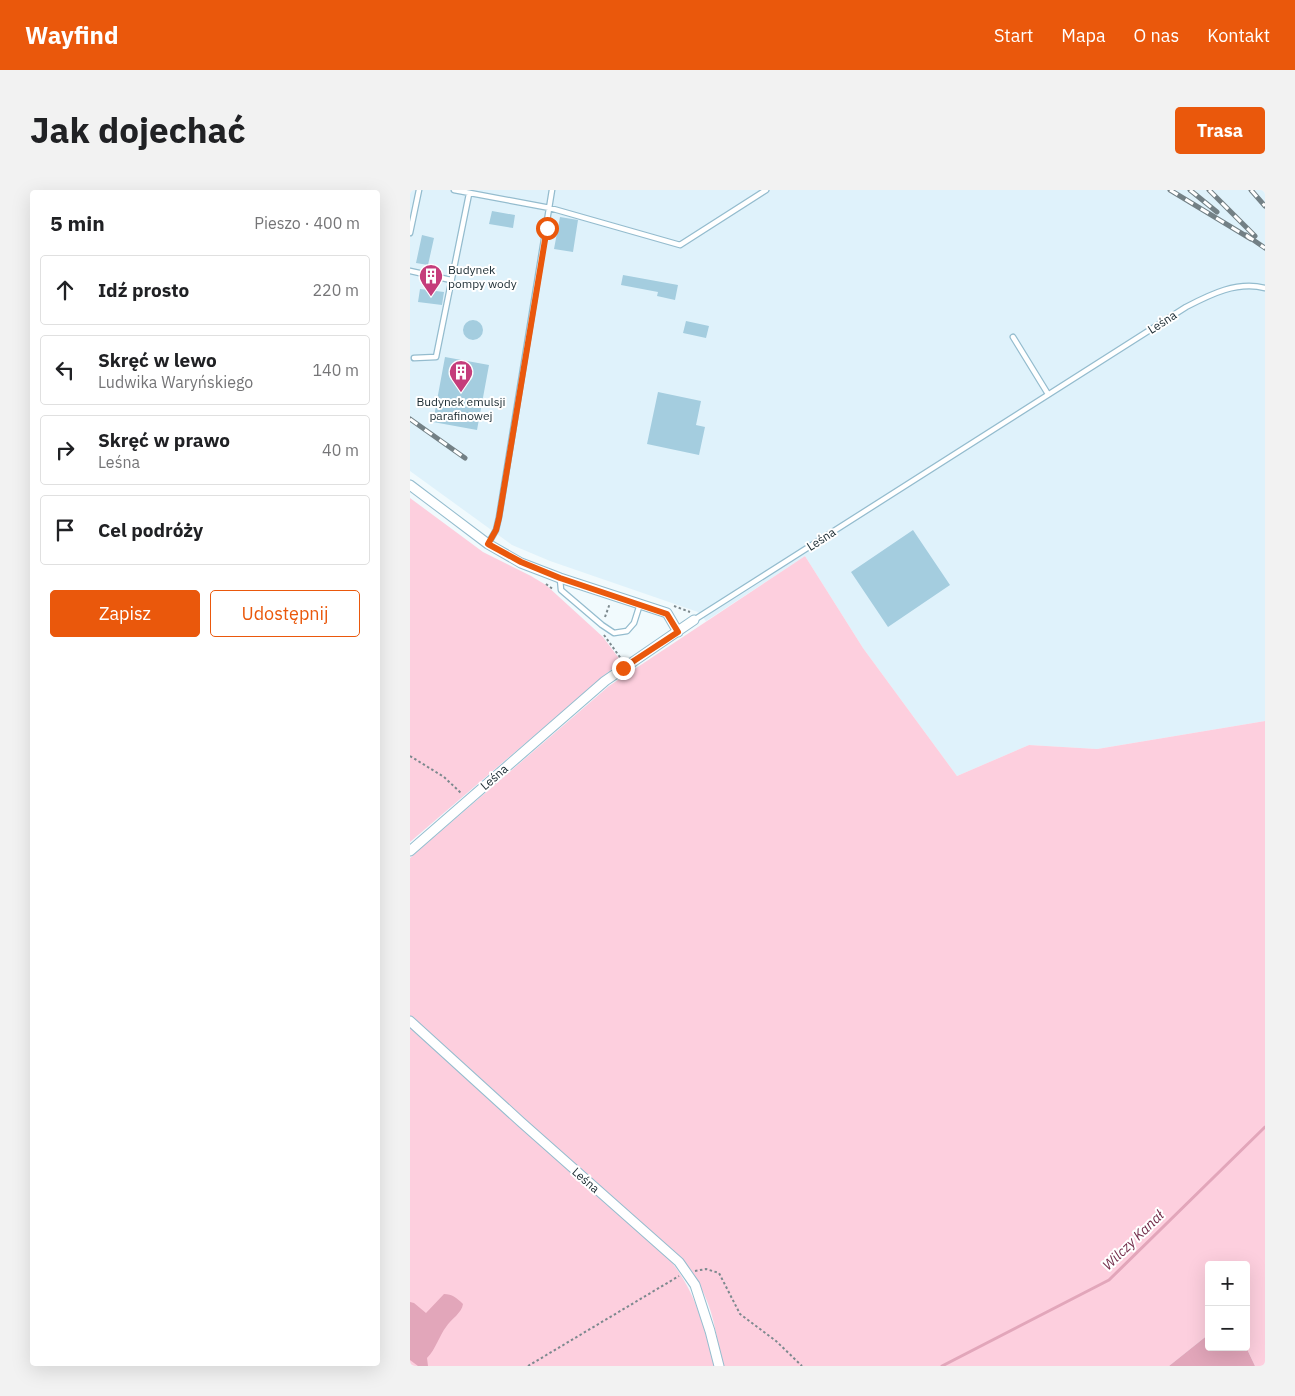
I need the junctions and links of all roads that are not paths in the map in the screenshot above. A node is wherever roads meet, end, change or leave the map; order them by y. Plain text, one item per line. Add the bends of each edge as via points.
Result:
1 (419, 190) edge
2 (454, 190) edge
3 (552, 190) edge
4 (766, 190) edge
5 (469, 194) junction
6 (550, 208) junction
7 (410, 234) edge
8 (410, 270) edge
9 (451, 280) junction
10 (1265, 288) edge
11 (1013, 337) dead end
12 (414, 358) dead end
13 (1048, 394) junction
14 (410, 486) edge
15 (488, 544) junction
16 (560, 578) junction
17 (640, 604) junction
18 (694, 620) joint
19 (678, 632) junction
20 (410, 851) edge
21 (410, 1021) edge
22 (719, 1366) edge

1 - 7 lane
2 - 5 lane
3 - 6 lane
4 - 6 lane via 680,245
5 - 6 lane
5 - 9 lane
6 - 15 lane via 499,518
8 - 9 lane
9 - 12 lane via 436,357
10 - 13 lane, Leśna via 1244,285 1186,306
11 - 13 lane
13 - 18 lane, Leśna
14 - 15 street
15 - 16 street
16 - 17 street
16 - 17 lane via 561,590 614,632 627,631 634,623
17 - 19 street via 667,614
18 - 19 street, Leśna
19 - 20 street, Leśna via 605,681
21 - 22 street, Leśna via 662,1245 687,1272 696,1285

